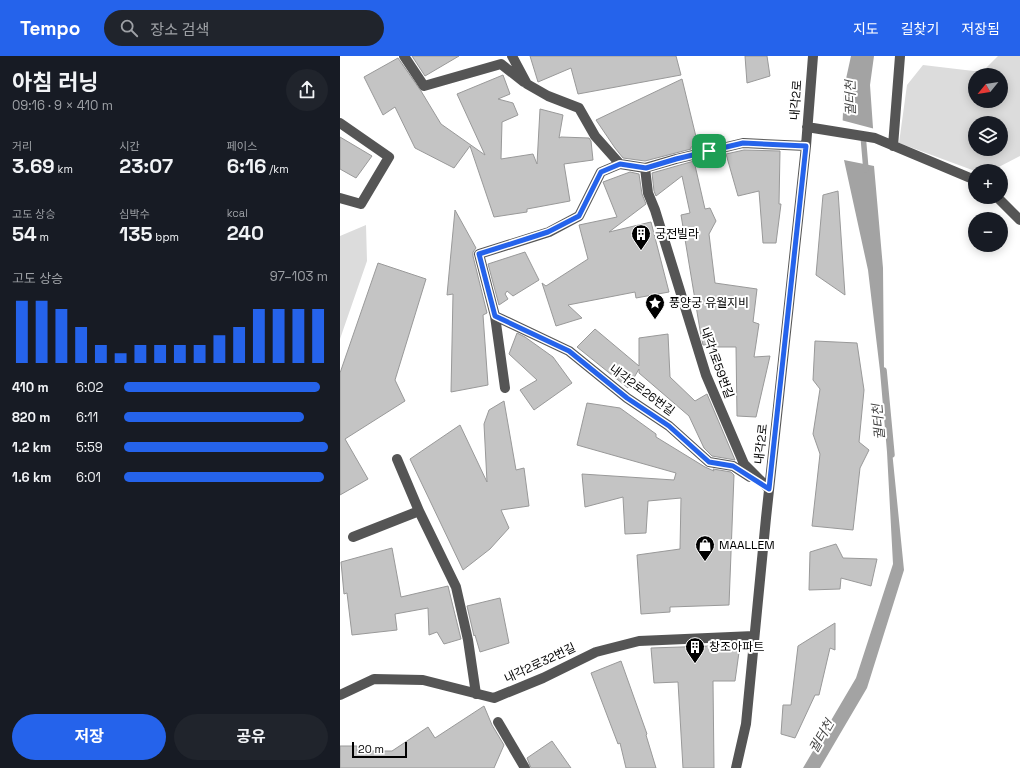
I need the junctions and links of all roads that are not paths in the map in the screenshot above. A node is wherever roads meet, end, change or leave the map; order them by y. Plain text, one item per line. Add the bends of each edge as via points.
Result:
1 (404, 56) edge
2 (512, 56) edge
3 (813, 56) edge
4 (900, 56) edge
5 (527, 84) junction
6 (340, 123) edge
7 (807, 127) junction
8 (806, 146) junction
9 (893, 146) junction
10 (620, 164) junction
11 (646, 168) junction
12 (968, 177) edge
13 (340, 198) edge
14 (1004, 204) edge
15 (1020, 220) edge
16 (495, 316) junction
17 (505, 388) dead end
18 (397, 459) dead end
19 (769, 489) junction
20 (419, 512) junction
21 (353, 537) dead end
22 (754, 636) junction
23 (476, 694) junction
24 (340, 695) edge
25 (498, 722) dead end
26 (525, 768) edge
27 (736, 768) edge

1 - 5 street via 424,86 501,64
2 - 5 street
3 - 7 street, 내각2로
4 - 9 street
5 - 10 street via 548,96 579,108 595,136
6 - 13 street via 389,157 361,204
7 - 8 street, 내각2로
7 - 9 street via 875,138
8 - 11 street via 743,143
8 - 19 street, 내각2로
9 - 12 street
10 - 11 street
10 - 16 street via 601,172 579,216 548,232 479,254
11 - 19 street, 내각1로59번길 via 648,193 706,375 744,464
14 - 15 street
16 - 17 street
16 - 19 street, 내각2로26번길 via 569,351 627,398 669,426 709,462 733,466
18 - 20 street
19 - 22 street, 내각2로
20 - 21 street
20 - 23 street via 456,586
22 - 23 street, 내각2로32번길 via 639,641 596,652 494,698
22 - 27 street, 내각2로 via 746,724
23 - 24 street, 내각2로32번길 via 423,680 374,679
25 - 26 street

